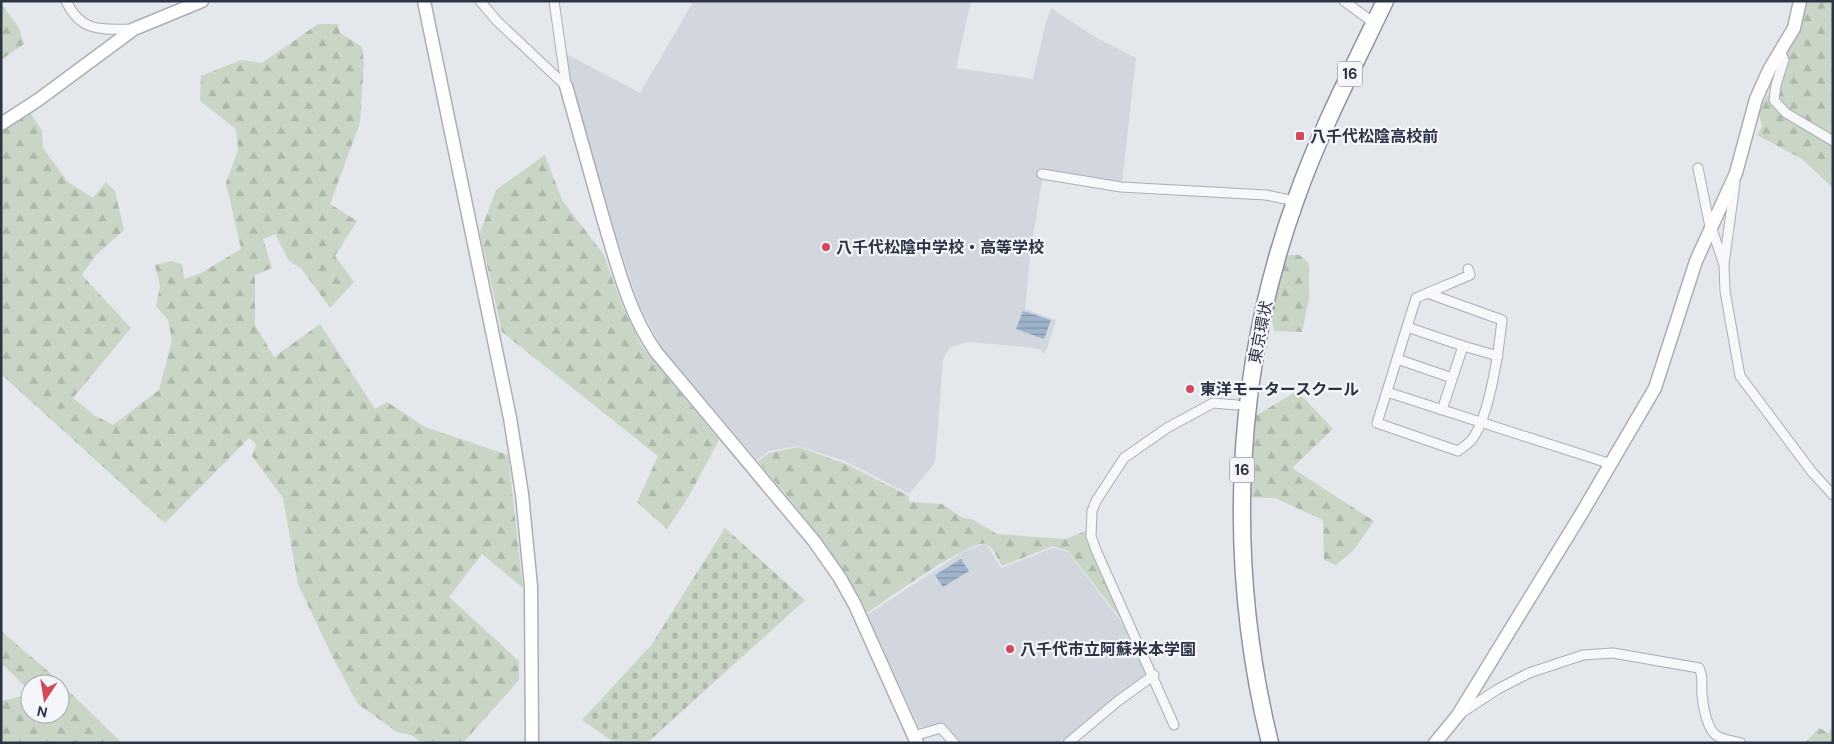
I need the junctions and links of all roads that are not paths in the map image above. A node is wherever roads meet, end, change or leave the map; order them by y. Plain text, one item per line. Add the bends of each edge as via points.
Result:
1 (66, 1) edge
2 (202, 1) edge
3 (424, 1) edge
4 (480, 1) edge
5 (554, 1) edge
6 (1344, 1) edge
7 (1373, 1) edge
8 (1385, 1) edge
9 (1800, 1) edge
10 (1370, 20) junction
11 (134, 29) junction
12 (1781, 53) junction
13 (566, 86) junction
14 (1, 124) edge
15 (1833, 140) edge
16 (1698, 168) dead end
17 (1736, 172) junction
18 (1042, 174) dead end
19 (1290, 200) junction
20 (1710, 226) junction
21 (1724, 266) junction
22 (1468, 270) dead end
23 (1427, 293) junction
24 (1407, 327) junction
25 (1463, 346) junction
26 (1498, 356) junction
27 (1397, 359) junction
28 (1452, 378) junction
29 (1387, 392) junction
30 (1237, 405) junction
31 (1442, 410) junction
32 (1481, 422) junction
33 (1611, 464) junction
34 (1833, 495) edge
35 (1154, 676) junction
36 (1458, 715) junction
37 (1174, 725) dead end
38 (916, 739) edge
39 (532, 743) edge
40 (954, 743) edge
41 (1068, 743) edge
42 (1259, 743) edge
43 (1270, 743) edge
44 (1435, 743) edge
45 (1741, 743) edge

1 - 11 street via 79,21 87,26 106,30
2 - 11 street
3 - 39 street via 510,418 526,540 533,662
4 - 13 street
5 - 13 street
6 - 10 street
7 - 10 highway, 東京環状 / 16
8 - 10 highway, 東京環状 / 16
9 - 12 street via 1794,28
10 - 19 highway, 東京環状 / 16
11 - 14 street
12 - 15 street via 1784,60 1774,100 1786,112
12 - 17 street via 1769,70 1756,100
13 - 38 street via 609,238 641,330 814,541 840,578
16 - 20 street
17 - 20 street
17 - 21 street
18 - 19 street via 1121,187 1266,195
19 - 30 highway, 東京環状 / 16 via 1262,270
19 - 43 highway, 東京環状 / 16 via 1257,342 1242,465 1245,602 1255,674
20 - 21 street
20 - 33 street via 1655,388
21 - 34 street via 1725,291 1740,376
22 - 23 street via 1470,275
23 - 24 street via 1416,298
23 - 26 street via 1502,320
24 - 25 street
24 - 27 street
25 - 26 street
25 - 28 street
26 - 32 street
27 - 28 street
27 - 29 street
28 - 31 street
29 - 31 street
29 - 32 street via 1377,424 1458,451 1473,439
30 - 35 street via 1212,403 1167,428 1124,458 1092,511 1091,536 1096,550
30 - 42 highway, 東京環状 / 16 via 1232,468 1234,592 1242,662
31 - 32 street
32 - 33 street
33 - 36 street
35 - 37 street
35 - 41 street via 1118,700
36 - 44 street
36 - 45 street via 1529,673 1582,655 1613,653 1699,668 1703,674 1705,713 1711,728 1717,737
38 - 40 street via 941,728

